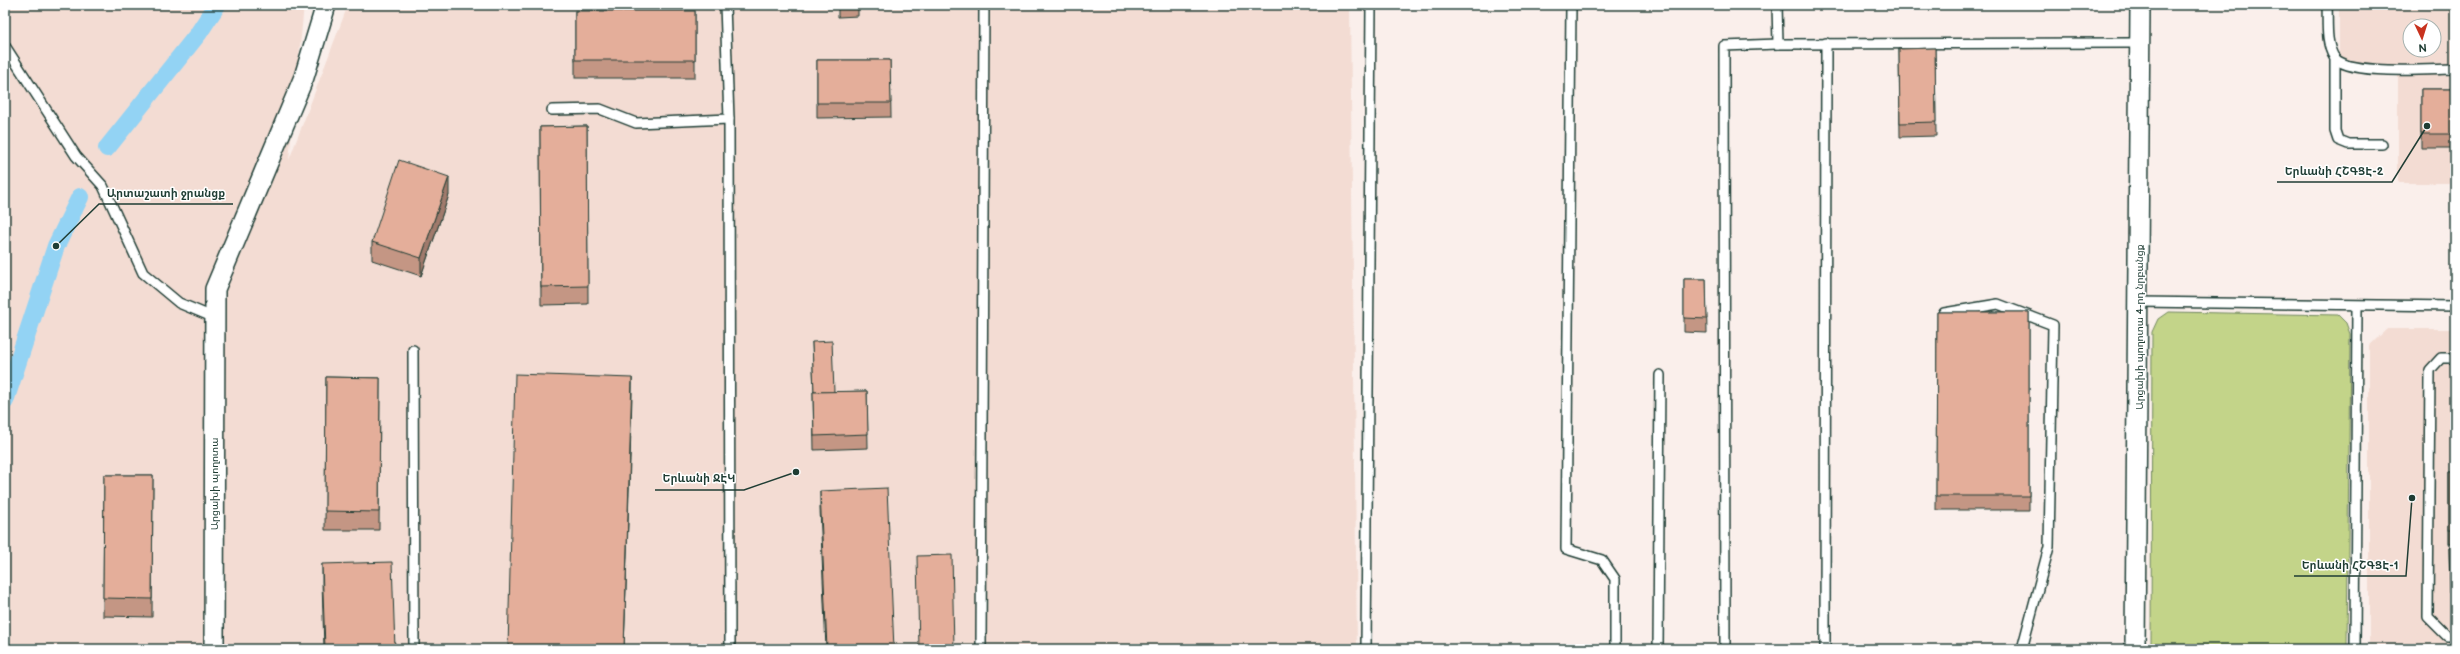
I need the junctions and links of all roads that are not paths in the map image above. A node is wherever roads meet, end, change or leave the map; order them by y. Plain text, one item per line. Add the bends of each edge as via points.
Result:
1 (326, 5) edge
2 (725, 5) edge
3 (984, 5) edge
4 (1371, 5) edge
5 (1571, 5) edge
6 (1777, 5) edge
7 (2140, 5) edge
8 (2328, 5) edge
9 (1826, 43) junction
10 (2139, 43) junction
11 (1778, 44) junction
12 (5, 46) edge
13 (2335, 58) junction
14 (2455, 69) edge
15 (552, 110) dead end
16 (729, 119) junction
17 (2382, 144) dead end
18 (2139, 302) junction
19 (2357, 306) junction
20 (2455, 306) edge
21 (1943, 314) edge
22 (215, 318) junction
23 (413, 350) dead end
24 (2455, 358) edge
25 (1660, 375) dead end
26 (2455, 636) edge
27 (214, 649) edge
28 (414, 649) edge
29 (730, 649) edge
30 (981, 649) edge
31 (1366, 649) edge
32 (1615, 649) edge
33 (1658, 649) edge
34 (1725, 649) edge
35 (1825, 649) edge
36 (2022, 649) edge
37 (2135, 649) edge
38 (2355, 649) edge

1 - 22 street, Արցախի պողոտա via 304,77 215,289
2 - 16 lane
3 - 30 lane
4 - 31 lane
5 - 32 lane via 1566,549 1602,560 1615,579
6 - 11 lane
7 - 10 street, Արցախի պողոտա 4-րդ նրբանցք
8 - 13 lane via 2328,41
9 - 10 lane
9 - 11 lane
9 - 35 lane
10 - 18 street, Արցախի պողոտա 4-րդ նրբանցք
11 - 34 lane via 1724,46
12 - 22 lane via 76,156 103,186 143,273 179,303
13 - 14 lane via 2344,64 2361,69
13 - 17 lane via 2335,131 2338,140 2348,144
15 - 16 lane via 600,109 636,123
16 - 29 lane
18 - 19 lane
18 - 37 street, Արցախի պողոտա 4-րդ նրբանցք
19 - 20 lane
19 - 38 lane
21 - 36 lane via 1998,304 2053,324 2049,547
22 - 27 street, Արցախի պողոտա
23 - 28 lane
24 - 26 lane via 2441,358 2430,370 2428,609 2428,617 2447,636
25 - 33 lane

